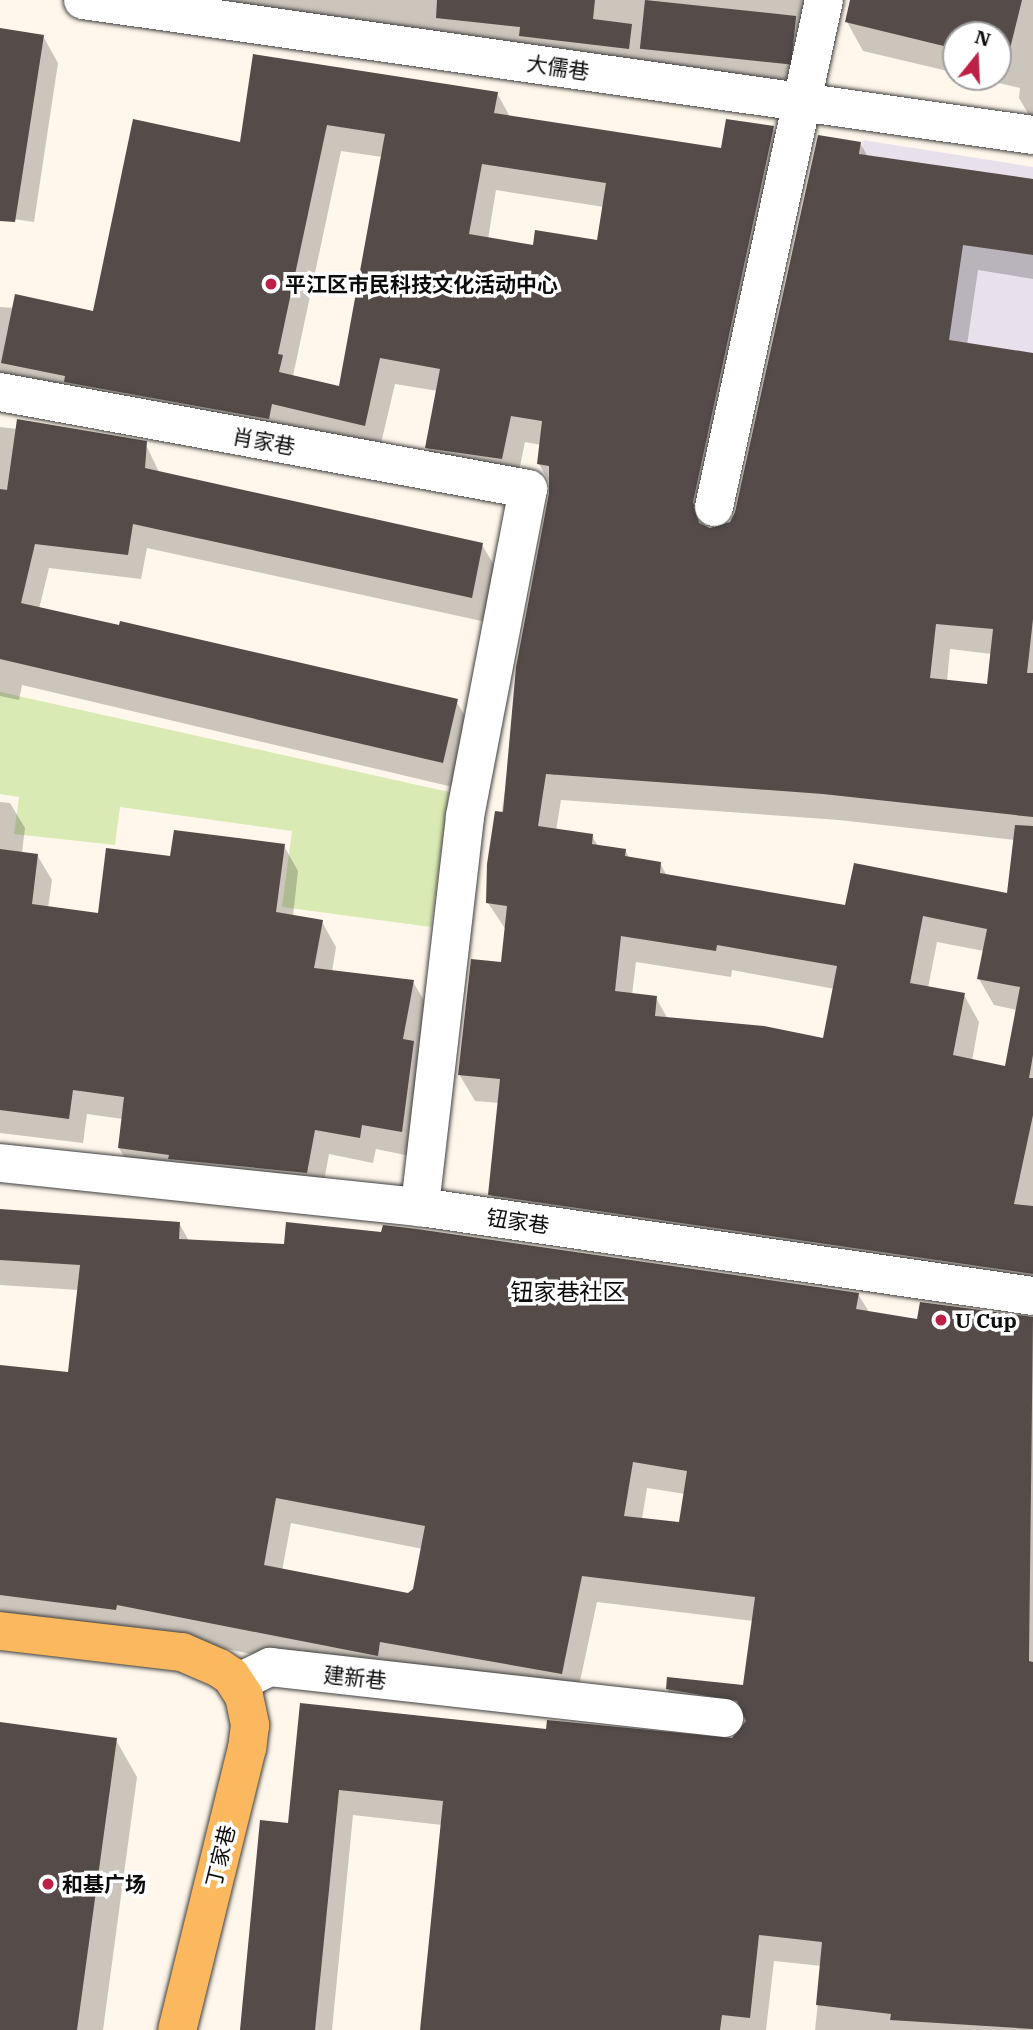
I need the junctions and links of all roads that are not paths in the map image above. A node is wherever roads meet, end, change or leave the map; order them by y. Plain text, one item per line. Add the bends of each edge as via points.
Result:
1 (83, 0) edge
2 (824, 0) edge
3 (803, 101) junction
4 (1033, 135) edge
5 (0, 392) edge
6 (714, 507) dead end
7 (0, 1163) edge
8 (420, 1207) junction
9 (1033, 1296) edge
10 (0, 1631) edge
11 (237, 1683) junction
12 (724, 1718) dead end
13 (177, 2030) edge

1 - 3 street, 大儒巷
2 - 3 street
3 - 4 street, 大儒巷
3 - 6 street
5 - 8 street, 肖家巷 via 528,489 465,817
7 - 8 street, 钮家巷
8 - 9 street, 钮家巷
10 - 11 main road via 170,1650 206,1661
11 - 12 street, 建新巷 via 270,1667
11 - 13 main road, 丁家巷 via 248,1715 247,1748

